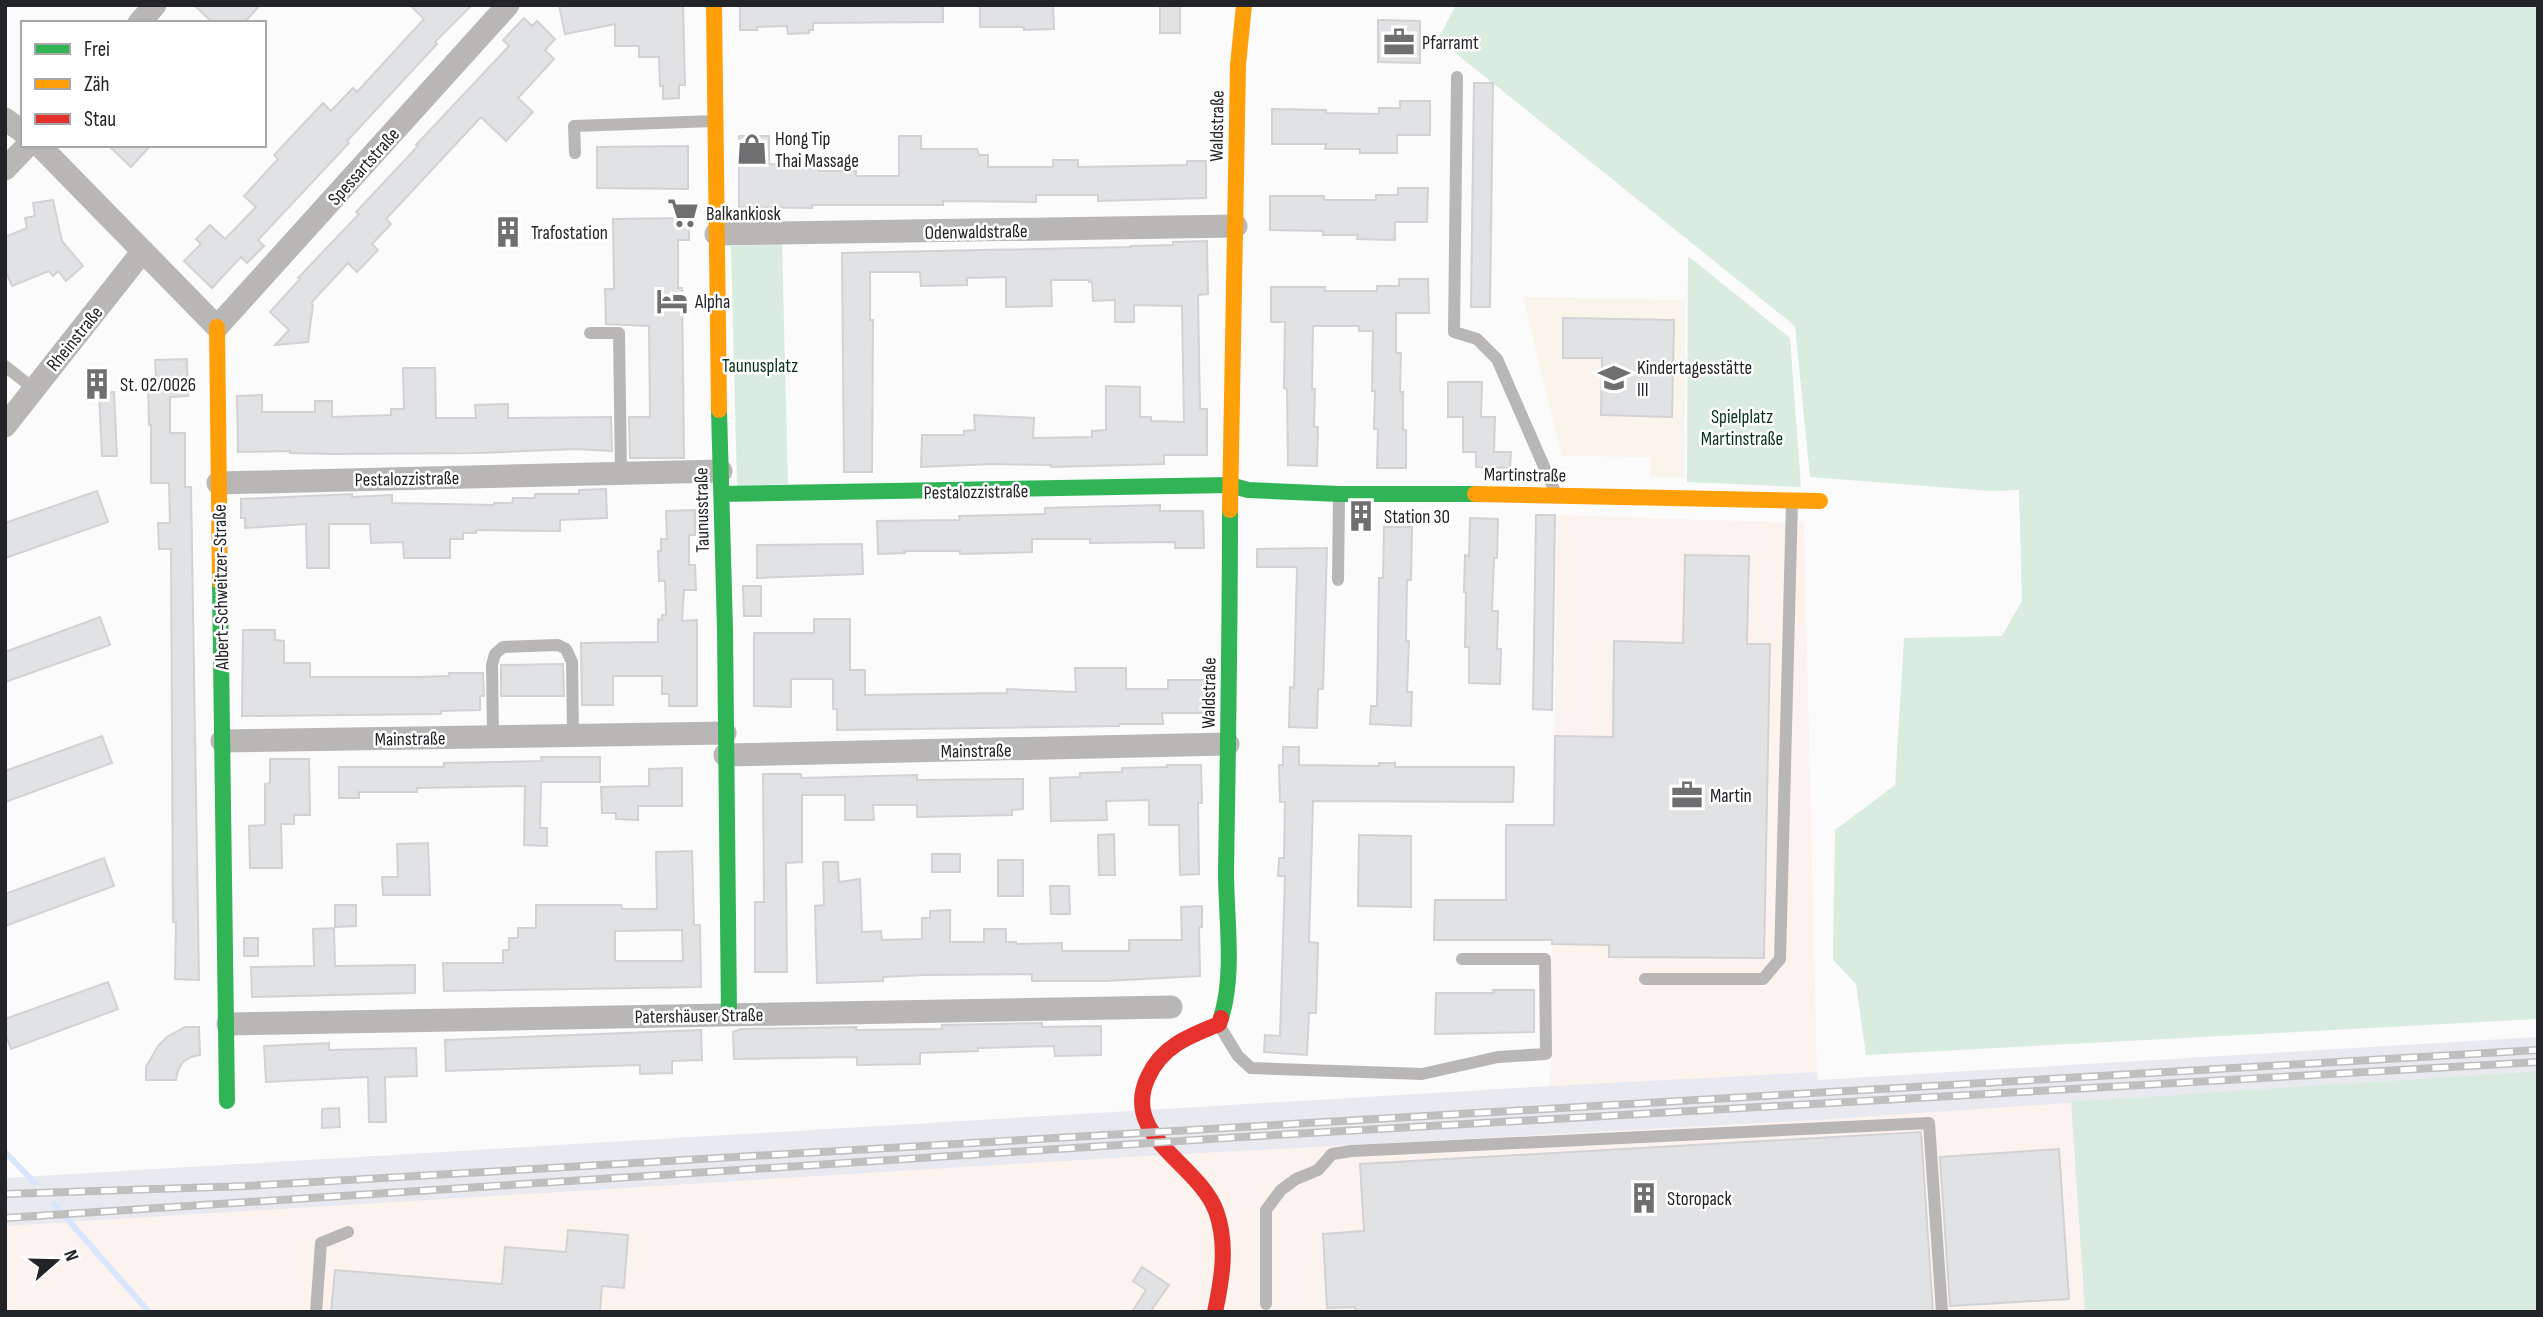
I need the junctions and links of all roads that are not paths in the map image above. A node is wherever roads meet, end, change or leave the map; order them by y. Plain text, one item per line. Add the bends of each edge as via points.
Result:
1 (155, 5) edge
2 (508, 5) edge
3 (714, 5) edge
4 (1244, 5) edge
5 (141, 21) edge
6 (1457, 76) dead end
7 (5, 119) edge
8 (714, 121) junction
9 (21, 131) edge
10 (26, 147) edge
11 (41, 147) edge
12 (575, 153) dead end
13 (5, 169) edge
14 (1236, 226) junction
15 (716, 234) junction
16 (143, 251) junction
17 (217, 327) junction
18 (590, 333) dead end
19 (5, 366) edge
20 (34, 389) junction
21 (5, 426) edge
22 (721, 471) junction
23 (621, 474) junction
24 (218, 482) junction
25 (1230, 485) junction
26 (722, 494) junction
27 (1339, 494) junction
28 (1556, 495) junction
29 (1792, 500) junction
30 (1820, 501) dead end
31 (1338, 580) dead end
32 (573, 735) junction
33 (493, 737) junction
34 (222, 741) junction
35 (725, 744) junction
36 (1234, 744) junction
37 (1462, 958) dead end
38 (1645, 979) dead end
39 (1171, 1007) dead end
40 (729, 1014) junction
41 (228, 1024) junction
42 (1219, 1024) junction
43 (227, 1101) dead end
44 (348, 1232) dead end
45 (1265, 1304) dead end
46 (316, 1312) edge
47 (1215, 1312) edge
48 (1942, 1312) edge

1 - 5 street
2 - 17 street, Spessartstraße
3 - 8 street, Taunusstraße
4 - 14 street, Waldstraße via 1238,65
6 - 28 lane via 1454,332 1477,339 1497,359
7 - 9 street
8 - 12 lane via 574,126
8 - 15 street, Taunusstraße
10 - 13 street
11 - 16 street
14 - 15 street, Odenwaldstraße
14 - 25 street, Waldstraße
15 - 22 street, Taunusstraße
16 - 17 street
16 - 20 street, Rheinstraße
17 - 24 street, Albert-Schweitzer-Straße
18 - 23 lane via 618,333
19 - 20 lane
20 - 21 street, Rheinstraße
22 - 23 street, Pestalozzistraße
22 - 26 street, Taunusstraße
23 - 24 street, Pestalozzistraße
24 - 34 street, Albert-Schweitzer-Straße
25 - 26 street, Pestalozzistraße
25 - 27 street, Martinstraße via 1248,490
25 - 36 street, Waldstraße via 1230,727
26 - 35 street, Taunusstraße
27 - 28 street, Martinstraße
27 - 31 lane
28 - 29 street, Martinstraße
29 - 30 street, Martinstraße
29 - 38 lane via 1780,959 1763,979
32 - 33 street, Mainstraße
32 - 33 lane via 572,662 566,649 558,645 503,647 495,654
32 - 35 street, Mainstraße
33 - 34 street, Mainstraße
34 - 41 street, Albert-Schweitzer-Straße
35 - 36 street, Mainstraße
35 - 40 street, Taunusstraße
36 - 42 street, Waldstraße via 1226,901 1228,996
37 - 42 lane via 1545,960 1546,1054 1498,1056 1422,1074 1251,1068
39 - 40 street, Patershäuser Straße
40 - 41 street, Patershäuser Straße
41 - 43 street, Albert-Schweitzer-Straße
42 - 47 street via 1182,1039 1159,1055 1143,1088 1142,1108 1153,1136 1201,1184 1215,1209 1224,1249
44 - 46 lane via 321,1243
45 - 48 lane via 1266,1210 1281,1191 1318,1170 1332,1154 1929,1123

